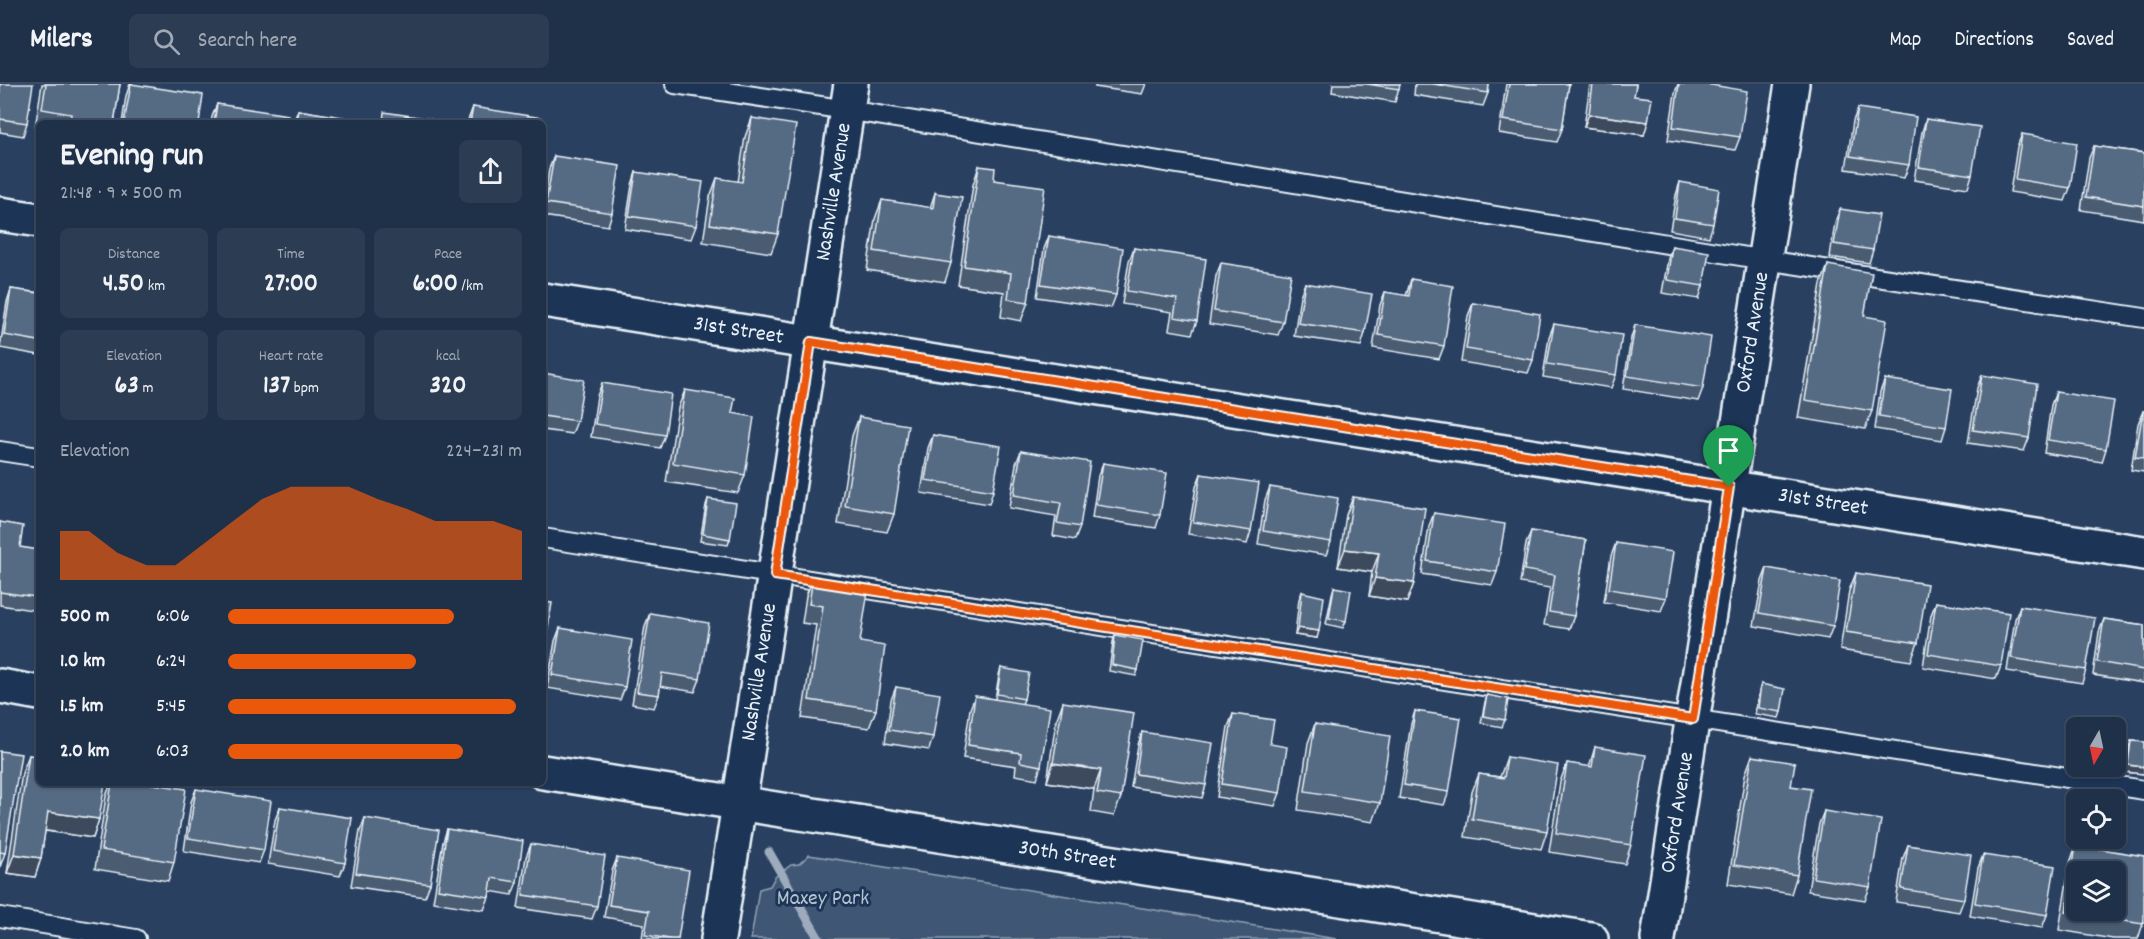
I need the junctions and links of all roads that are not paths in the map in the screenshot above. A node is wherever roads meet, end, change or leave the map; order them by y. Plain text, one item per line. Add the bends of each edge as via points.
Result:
1 (675, 84) edge
2 (1792, 84) edge
3 (849, 97) edge
4 (0, 214) edge
5 (36, 220) edge
6 (1765, 260) junction
7 (546, 300) edge
8 (2144, 318) edge
9 (811, 342) junction
10 (0, 451) edge
11 (36, 457) edge
12 (1729, 487) junction
13 (546, 538) edge
14 (2144, 553) edge
15 (775, 575) junction
16 (0, 687) edge
17 (36, 693) edge
18 (1693, 719) junction
19 (546, 772) edge
20 (2144, 790) edge
21 (739, 804) junction
22 (0, 917) edge
23 (136, 939) edge
24 (718, 939) edge
25 (1591, 939) edge
26 (1658, 939) edge

1 - 3 lane
2 - 6 street, Oxford Avenue
3 - 6 lane
3 - 9 street, Nashville Avenue
4 - 5 street
6 - 8 lane
6 - 12 street, Oxford Avenue
7 - 9 street, 31st Street
9 - 12 street, 31st Street
9 - 15 street, Nashville Avenue
10 - 11 lane
12 - 14 street, 31st Street
12 - 18 street, Oxford Avenue
13 - 15 lane
15 - 18 lane
15 - 21 street, Nashville Avenue
16 - 17 street
18 - 20 lane
18 - 26 street, Oxford Avenue
19 - 21 street, 30th Street
21 - 24 street, Nashville Avenue
21 - 25 street, 30th Street
22 - 23 lane

